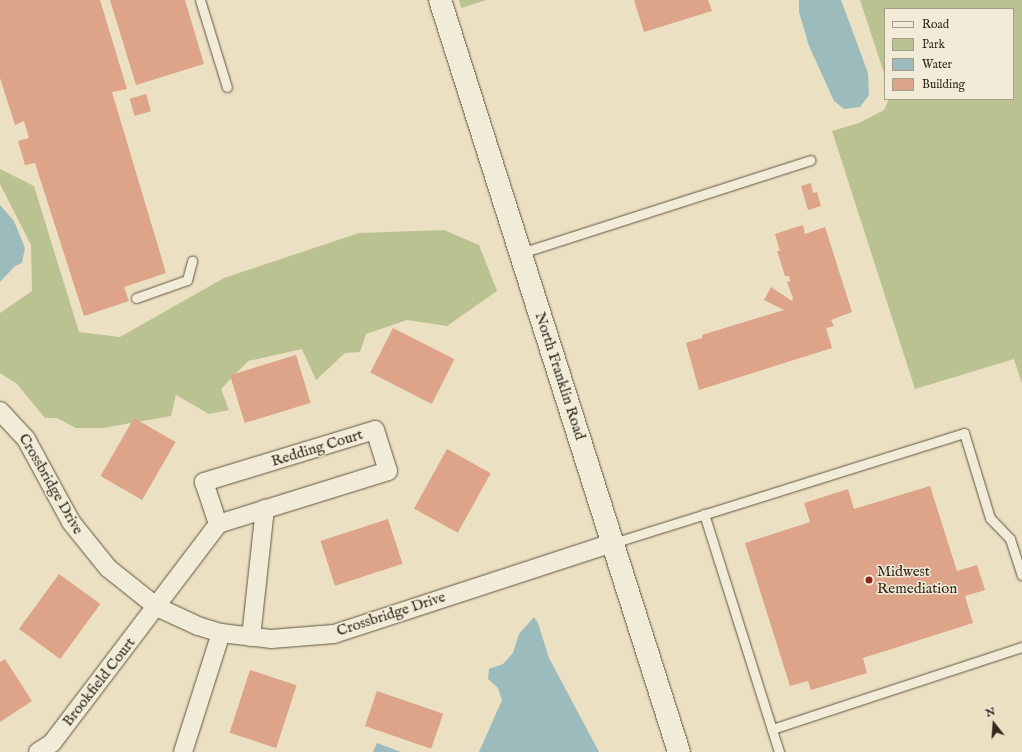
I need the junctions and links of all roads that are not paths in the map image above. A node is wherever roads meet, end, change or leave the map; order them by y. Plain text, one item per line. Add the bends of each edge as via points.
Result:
1 (200, 0) edge
2 (440, 0) edge
3 (227, 87) dead end
4 (810, 160) dead end
5 (521, 253) junction
6 (192, 261) dead end
7 (136, 298) dead end
8 (0, 411) edge
9 (266, 509) junction
10 (704, 514) junction
11 (218, 524) junction
12 (613, 543) junction
13 (1022, 575) edge
14 (157, 607) junction
15 (222, 633) junction
16 (251, 637) junction
17 (1022, 648) edge
18 (772, 729) junction
19 (38, 752) edge
20 (183, 752) edge
21 (679, 752) edge
22 (779, 752) edge

1 - 3 lane
2 - 5 main road, North Franklin Road
4 - 5 lane
5 - 12 main road, North Franklin Road
6 - 7 lane via 188,280
8 - 14 street, Crossbridge Drive via 26,439 82,539 119,580
9 - 11 street, Redding Court
9 - 11 street, Redding Court via 388,471 375,430 204,482
9 - 16 street
10 - 12 lane
10 - 13 lane via 964,433 990,518 1010,539
10 - 18 lane
11 - 14 street
12 - 16 street, Crossbridge Drive via 471,587 348,630 307,637
12 - 21 main road, North Franklin Road
14 - 15 street, Crossbridge Drive via 198,626
14 - 19 street, Brookfield Court via 52,743
15 - 16 street, Crossbridge Drive
15 - 20 street
17 - 18 lane
18 - 22 lane

